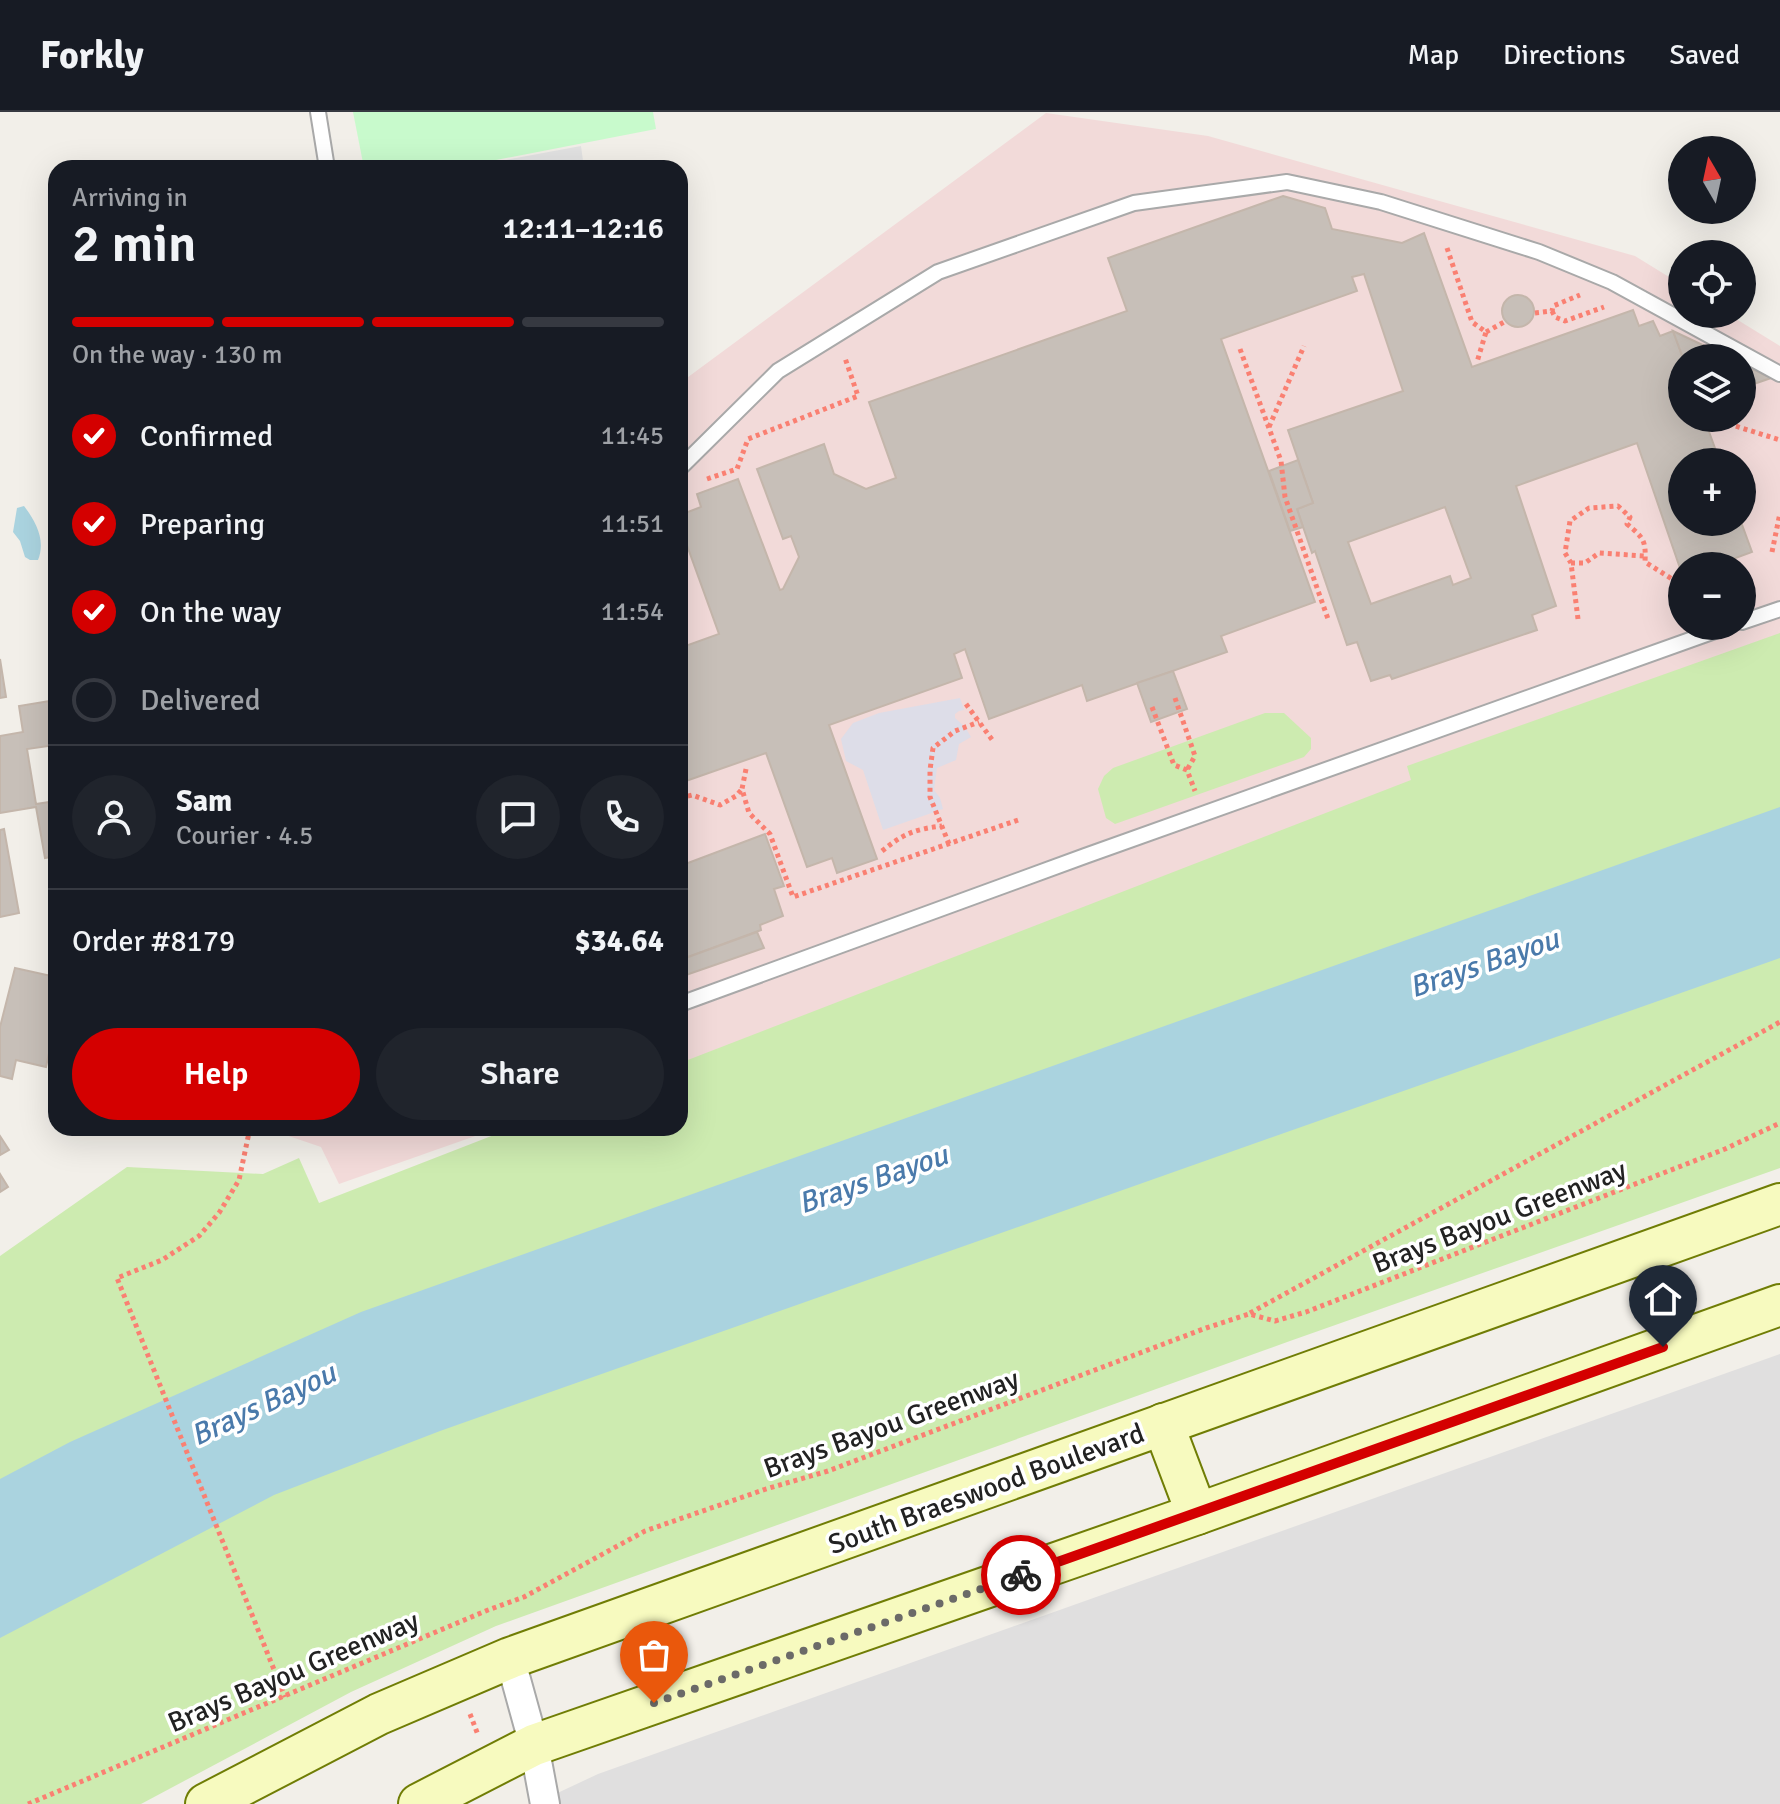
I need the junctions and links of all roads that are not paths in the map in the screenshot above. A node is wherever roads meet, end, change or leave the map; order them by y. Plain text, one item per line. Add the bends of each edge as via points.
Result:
1 (318, 112) edge
2 (326, 160) edge
3 (1780, 374) edge
4 (688, 460) edge
5 (1780, 609) edge
6 (1756, 617) edge
7 (1690, 640) edge
8 (688, 1001) edge
9 (1780, 1204) edge
10 (1780, 1305) edge
11 (1163, 1424) junction
12 (1197, 1514) junction
13 (510, 1658) junction
14 (534, 1745) junction
15 (206, 1804) edge
16 (419, 1804) edge
17 (545, 1804) edge

1 - 2 lane
3 - 4 lane via 1612,282 1539,252 1381,202 1287,182 1134,203 938,272 778,371
5 - 6 lane
7 - 8 lane
9 - 11 main road, South Braeswood Boulevard
10 - 12 main road
11 - 12 main road
11 - 13 main road, South Braeswood Boulevard
12 - 14 main road
13 - 14 street
13 - 15 main road, South Braeswood Boulevard via 379,1714
14 - 16 main road
14 - 17 street

